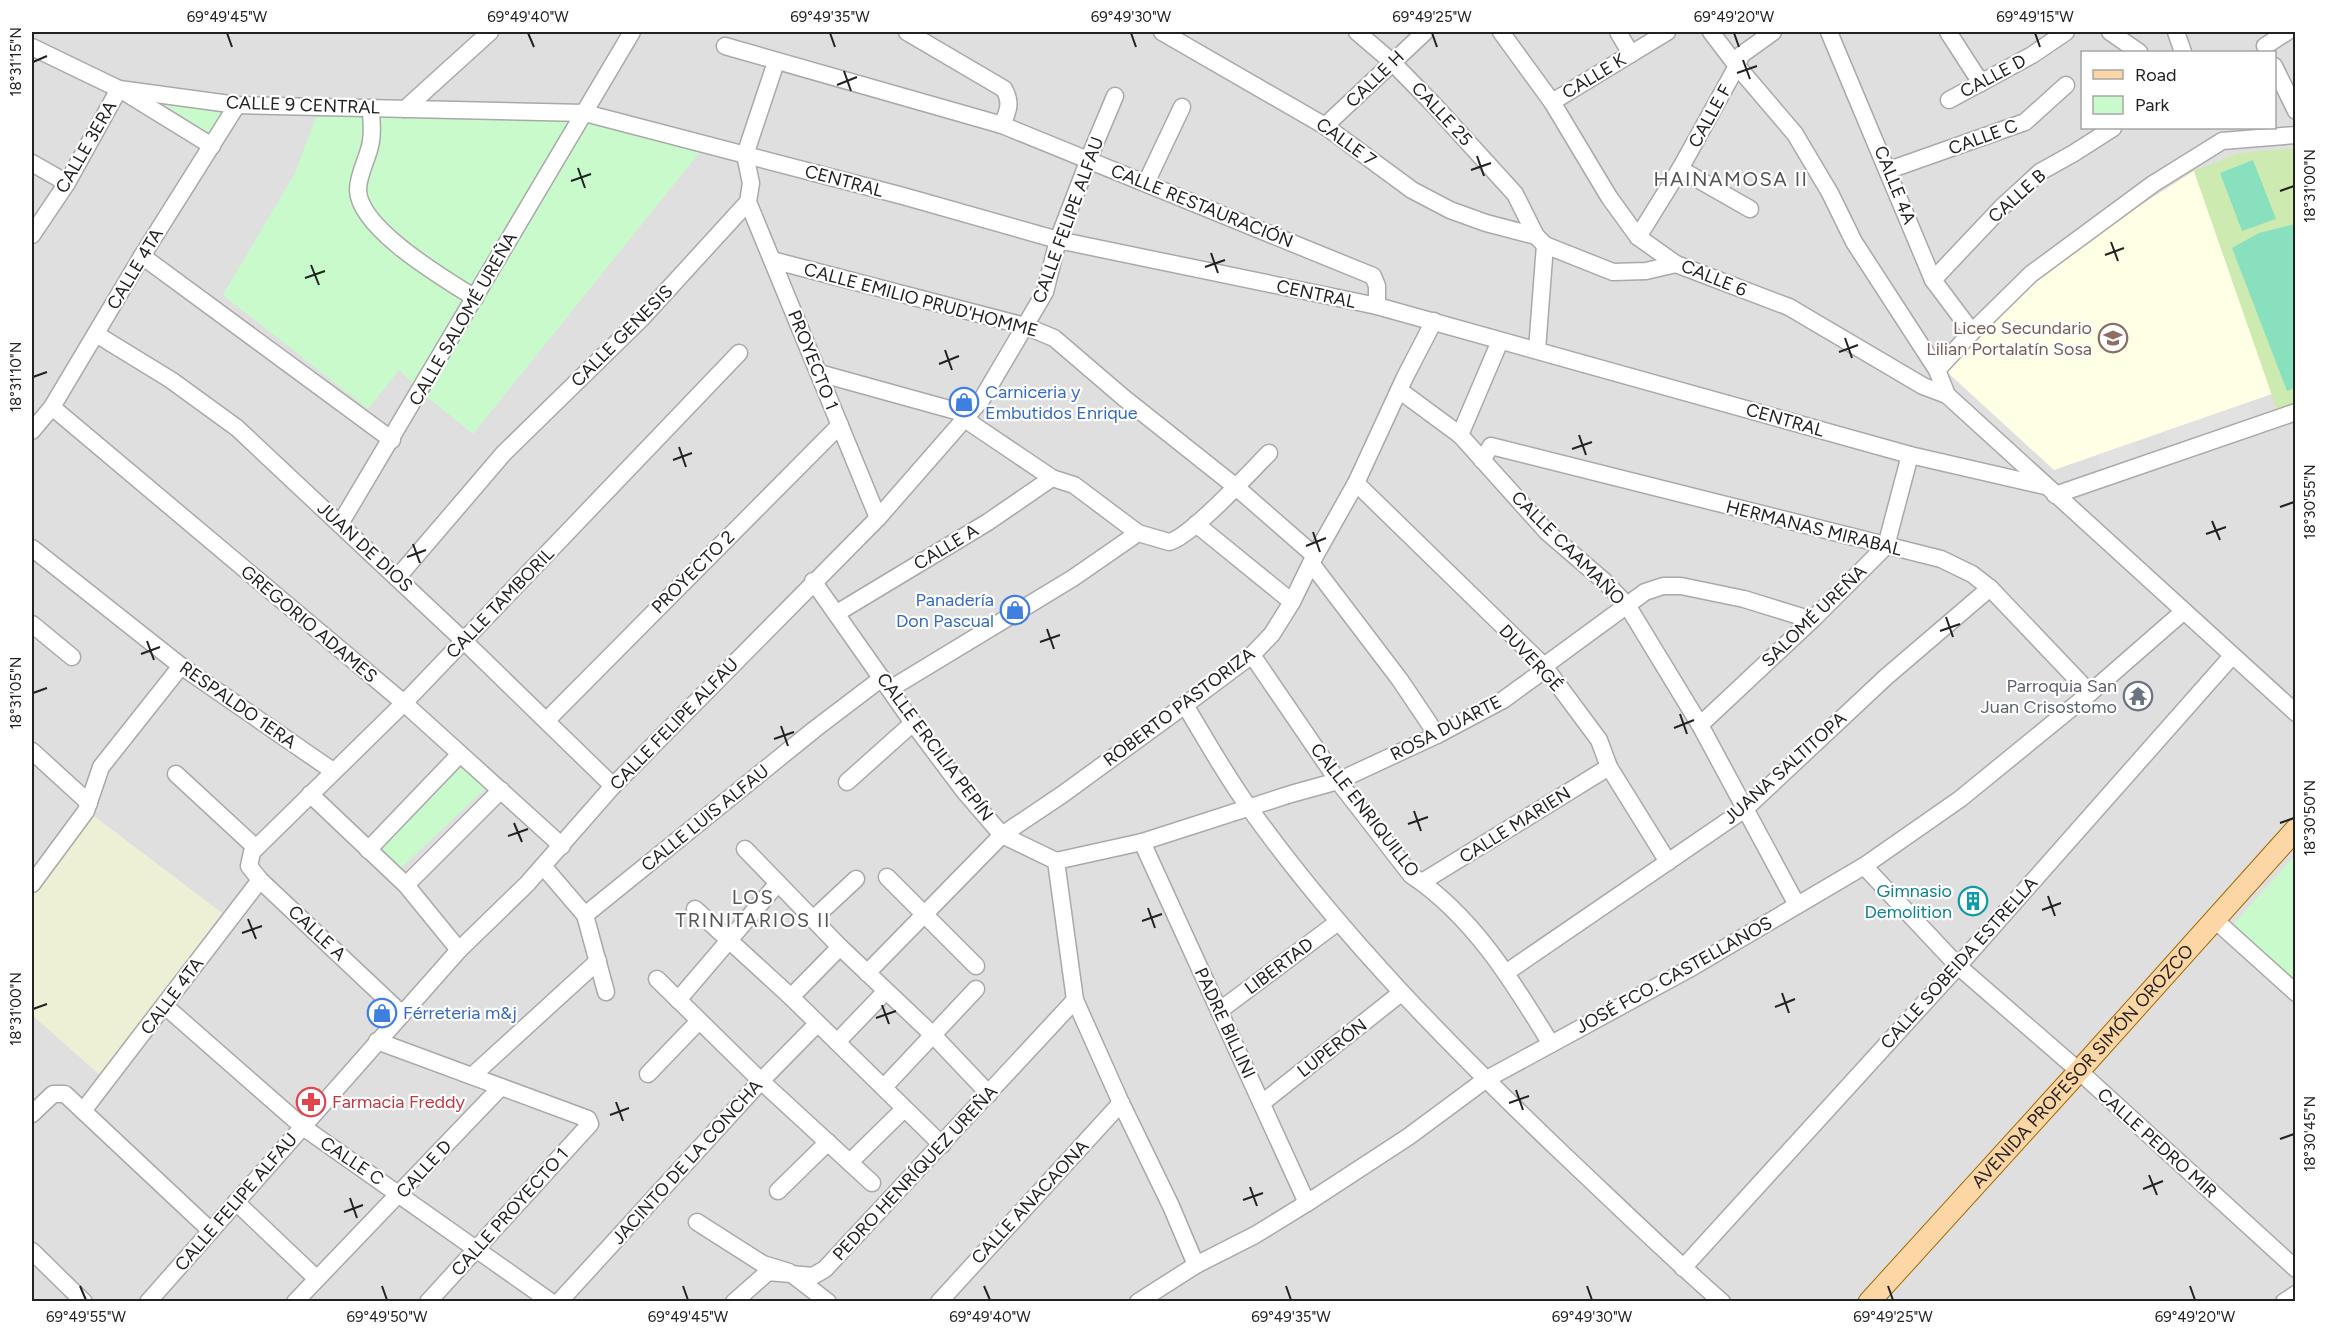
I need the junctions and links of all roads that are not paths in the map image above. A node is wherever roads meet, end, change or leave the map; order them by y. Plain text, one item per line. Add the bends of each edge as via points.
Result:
1 (490, 32) edge
2 (632, 32) edge
3 (907, 32) edge
4 (1162, 32) edge
5 (1357, 32) edge
6 (1425, 32) edge
7 (1501, 32) edge
8 (1618, 32) edge
9 (1667, 32) edge
10 (1711, 32) edge
11 (1829, 32) edge
12 (1948, 32) edge
13 (2066, 32) edge
14 (2110, 32) edge
15 (2176, 32) edge
16 (2287, 32) edge
17 (1768, 33) edge
18 (2264, 43) edge
19 (725, 46) dead end
20 (32, 48) edge
21 (2138, 51) edge
22 (2183, 51) edge
23 (1631, 54) junction
24 (1739, 61) junction
25 (776, 62) junction
26 (1392, 62) junction
27 (2276, 70) edge
28 (1980, 83) junction
29 (2066, 85) dead end
30 (119, 89) junction
31 (1115, 96) dead end
32 (1949, 99) dead end
33 (1552, 102) junction
34 (237, 105) junction
35 (1182, 107) dead end
36 (371, 108) junction
37 (405, 109) junction
38 (2295, 111) edge
39 (585, 112) junction
40 (1002, 125) junction
41 (1325, 126) junction
42 (2111, 129) edge
43 (2212, 129) edge
44 (2295, 135) edge
45 (2222, 141) junction
46 (212, 146) junction
47 (745, 156) junction
48 (1089, 160) junction
49 (32, 163) edge
50 (1680, 169) junction
51 (1889, 170) junction
52 (67, 183) junction
53 (1146, 183) junction
54 (748, 202) junction
55 (1750, 209) dead end
56 (32, 235) edge
57 (1638, 237) junction
58 (1059, 240) junction
59 (1541, 240) junction
60 (142, 256) junction
61 (772, 260) junction
62 (1676, 264) junction
63 (1934, 280) junction
64 (475, 298) junction
65 (1377, 306) junction
66 (1434, 321) junction
67 (1025, 326) junction
68 (1972, 332) junction
69 (96, 334) junction
70 (1500, 342) junction
71 (1537, 350) junction
72 (739, 353) dead end
73 (1937, 370) junction
74 (819, 374) junction
75 (1399, 390) junction
76 (1947, 395) junction
77 (52, 407) junction
78 (2295, 412) edge
79 (967, 414) junction
80 (840, 424) junction
81 (33, 426) edge
82 (1460, 435) junction
83 (392, 440) junction
84 (1269, 453) dead end
85 (1486, 453) junction
86 (1910, 455) junction
87 (1053, 478) junction
88 (1356, 483) junction
89 (1236, 487) junction
90 (2050, 490) junction
91 (878, 518) junction
92 (340, 524) junction
93 (1196, 524) junction
94 (1138, 533) junction
95 (1886, 546) junction
96 (32, 548) edge
97 (1313, 559) junction
98 (397, 578) junction
99 (813, 581) junction
100 (1990, 588) junction
101 (1292, 602) junction
102 (1627, 605) junction
103 (2184, 611) junction
104 (837, 613) junction
105 (1812, 620) junction
106 (32, 624) edge
107 (464, 641) junction
108 (1252, 655) junction
109 (2232, 656) junction
110 (72, 657) dead end
111 (181, 666) junction
112 (1544, 666) junction
113 (886, 684) junction
114 (2090, 693) junction
115 (404, 703) junction
116 (1185, 705) junction
117 (2295, 713) edge
118 (546, 720) junction
119 (913, 723) junction
120 (1700, 725) junction
121 (1437, 735) junction
122 (32, 751) edge
123 (460, 754) junction
124 (1609, 767) junction
125 (333, 771) junction
126 (176, 774) dead end
127 (1338, 781) junction
128 (847, 782) dead end
129 (613, 786) junction
130 (501, 790) junction
131 (309, 794) junction
132 (89, 803) junction
133 (1249, 808) junction
134 (1745, 809) junction
135 (2295, 829) edge
136 (1002, 835) junction
137 (1142, 842) junction
138 (562, 846) junction
139 (256, 848) junction
140 (745, 849) dead end
141 (368, 850) junction
142 (1056, 861) junction
143 (1668, 862) junction
144 (543, 866) junction
145 (1864, 866) junction
146 (887, 877) dead end
147 (33, 878) edge
148 (856, 879) dead end
149 (260, 880) junction
150 (1422, 882) junction
151 (778, 883) junction
152 (406, 885) junction
153 (1797, 905) junction
154 (695, 909) dead end
155 (925, 914) junction
156 (585, 915) junction
157 (813, 919) junction
158 (2215, 920) junction
159 (1338, 922) junction
160 (728, 940) junction
161 (840, 947) junction
162 (459, 950) junction
163 (598, 961) junction
164 (976, 966) dead end
165 (1958, 966) junction
166 (1507, 972) junction
167 (867, 973) junction
168 (657, 979) dead end
169 (976, 989) dead end
170 (606, 992) dead end
171 (885, 992) junction
172 (1401, 993) junction
173 (2295, 993) edge
174 (791, 997) junction
175 (678, 1000) junction
176 (1075, 1000) junction
177 (165, 1006) junction
178 (1219, 1011) junction
179 (401, 1013) junction
180 (699, 1021) junction
181 (817, 1024) junction
182 (934, 1036) junction
183 (377, 1041) junction
184 (837, 1042) junction
185 (1551, 1044) junction
186 (2079, 1071) junction
187 (648, 1074) dead end
188 (472, 1076) junction
189 (1485, 1080) junction
190 (761, 1081) junction
191 (501, 1087) junction
192 (884, 1087) junction
193 (989, 1094) junction
194 (1121, 1103) junction
195 (1262, 1103) junction
196 (904, 1109) junction
197 (83, 1111) junction
198 (32, 1112) edge
199 (303, 1127) junction
200 (828, 1142) junction
201 (942, 1145) junction
202 (850, 1162) junction
203 (872, 1183) dead end
204 (778, 1191) dead end
205 (400, 1194) junction
206 (236, 1202) junction
207 (1307, 1203) junction
208 (697, 1222) dead end
209 (211, 1231) junction
210 (477, 1249) junction
211 (32, 1251) edge
212 (1196, 1265) junction
213 (1683, 1268) junction
214 (2295, 1269) edge
215 (789, 1272) junction
216 (317, 1279) junction
217 (2295, 1294) edge
218 (84, 1302) edge
219 (148, 1302) edge
220 (296, 1302) edge
221 (428, 1302) edge
222 (551, 1302) edge
223 (559, 1302) edge
224 (734, 1302) edge
225 (828, 1302) edge
226 (939, 1302) edge
227 (1138, 1302) edge
228 (1722, 1302) edge
229 (1869, 1302) edge
230 (2284, 1302) edge

1 - 37 street
2 - 39 street, CALLE SALOMÉ UREÑA
3 - 40 street via 1004,89 1010,107
4 - 41 street, CALLE 7
5 - 26 street, CALLE 25
6 - 26 street, CALLE H
7 - 33 street, CALLE 6
8 - 23 street
9 - 23 street, CALLE K
10 - 24 street
11 - 51 street, CALLE 4A
12 - 28 street
13 - 28 street, CALLE D
14 - 21 street
15 - 22 street
16 - 18 street
17 - 24 street
19 - 25 street, CALLE RESTAURACIÓN
20 - 30 street, CALLE 9 CENTRAL
23 - 33 street, CALLE K
24 - 50 street, CALLE F
24 - 73 street via 1795,134 1854,242
25 - 40 street, CALLE RESTAURACIÓN
25 - 47 street
26 - 41 street, CALLE H
26 - 59 street, CALLE 25 via 1515,194
27 - 38 street
28 - 32 street, CALLE D
29 - 51 street, CALLE C via 2025,122
30 - 34 street, CALLE 9 CENTRAL
30 - 46 street
30 - 52 street, CALLE 3ERA
31 - 48 street, CALLE FELIPE ALFAU
33 - 57 street, CALLE 6
34 - 36 street, CALLE 9 CENTRAL
34 - 46 street, CALLE 4TA
35 - 53 street
36 - 37 street, CALLE 9 CENTRAL
36 - 64 street via 371,141 358,192 367,212 384,233
37 - 39 street, CALLE 9 CENTRAL
39 - 47 street, CENTRAL
39 - 64 street, CALLE SALOMÉ UREÑA
40 - 48 street, CALLE RESTAURACIÓN
41 - 59 street, CALLE 7 via 1422,195 1450,210
42 - 63 street, CALLE B via 2040,172
43 - 45 street
44 - 45 street
45 - 68 street via 2152,184 2031,274
46 - 60 street, CALLE 4TA
47 - 54 street via 751,183
47 - 58 street, CENTRAL
48 - 53 street, CALLE RESTAURACIÓN
48 - 58 street, CALLE FELIPE ALFAU
49 - 52 street
50 - 55 street
50 - 57 street, CALLE F
51 - 63 street, CALLE 4A
52 - 56 street, CALLE 3ERA
53 - 65 street, CALLE RESTAURACIÓN via 1373,276
54 - 61 street, PROYECTO 1
54 - 98 street, CALLE GENESIS via 641,320 504,453
57 - 62 street, CALLE 6
58 - 65 street, CENTRAL
58 - 67 street, CALLE FELIPE ALFAU via 1045,292
59 - 62 street, CALLE 7 via 1613,272 1646,271
59 - 71 street
60 - 69 street, CALLE 4TA
60 - 83 street
61 - 67 street, CALLE EMILIO PRUD'HOMME
61 - 74 street, PROYECTO 1
62 - 76 street, CALLE 6 via 1789,307 1923,386
63 - 68 street, CALLE 4A
64 - 83 street, CALLE SALOMÉ UREÑA
65 - 66 street, CENTRAL
66 - 70 street, CENTRAL
66 - 75 street, ROBERTO PASTORIZA
67 - 79 street, CALLE FELIPE ALFAU via 982,399
67 - 89 street, CALLE EMILIO PRUD'HOMME via 1054,338
68 - 73 street
69 - 77 street, CALLE 4TA
69 - 92 street, JUAN DE DIOS via 171,380 237,428
70 - 71 street, CENTRAL
70 - 82 street
71 - 86 street, CENTRAL
72 - 107 street, CALLE TAMBORIL
73 - 76 street
74 - 79 street
74 - 80 street, PROYECTO 1
75 - 82 street, CALLE CAAMAÑO
75 - 88 street, ROBERTO PASTORIZA
76 - 90 street
77 - 81 street, CALLE 4TA
77 - 115 street, GREGORIO ADAMES
78 - 90 street
79 - 87 street via 972,424
79 - 91 street, CALLE FELIPE ALFAU
80 - 91 street, PROYECTO 1
80 - 118 street, PROYECTO 2
82 - 85 street, CALLE CAAMAÑO
83 - 92 street, CALLE SALOMÉ UREÑA
84 - 89 street
85 - 95 street, HERMANAS MIRABAL
85 - 102 street, CALLE CAAMAÑO via 1547,532
86 - 90 street, CENTRAL
86 - 95 street
87 - 94 street via 1074,485
87 - 104 street, CALLE A
88 - 97 street, ROBERTO PASTORIZA
88 - 112 street, DUVERGÉ
89 - 93 street
89 - 97 street, CALLE EMILIO PRUD'HOMME
90 - 103 street
91 - 99 street, CALLE FELIPE ALFAU
92 - 98 street, JUAN DE DIOS
93 - 94 street via 1171,542
93 - 101 street
94 - 113 street, CALLE LUIS ALFAU via 1073,578
95 - 100 street, HERMANAS MIRABAL via 1941,559
95 - 105 street, SALOMÉ UREÑA
96 - 111 street, RESPALDO 1ERA
97 - 101 street, ROBERTO PASTORIZA
97 - 121 street, CALLE EMILIO PRUD'HOMME
98 - 107 street, JUAN DE DIOS
99 - 104 street, CALLE ERCILIA PEPÍN
99 - 129 street, CALLE FELIPE ALFAU
100 - 114 street, HERMANAS MIRABAL
100 - 134 street, JUANA SALTITOPA via 1886,677
101 - 108 street, ROBERTO PASTORIZA via 1272,634
102 - 105 street, ROSA DUARTE via 1644,592 1681,586
102 - 112 street, ROSA DUARTE
102 - 120 street, CALLE CAAMAÑO
103 - 109 street
103 - 114 street, JOSÉ FCO. CASTELLANOS
104 - 113 street, CALLE ERCILIA PEPÍN
105 - 120 street, SALOMÉ UREÑA
106 - 110 street
107 - 115 street, CALLE TAMBORIL
107 - 118 street, JUAN DE DIOS
108 - 116 street, ROBERTO PASTORIZA
108 - 127 street, CALLE ENRIQUILLO
109 - 117 street
109 - 165 street, CALLE SOBEIDA ESTRELLA
111 - 125 street, RESPALDO 1ERA
111 - 132 street via 101,767
112 - 121 street, ROSA DUARTE via 1503,700
112 - 124 street, DUVERGÉ via 1599,740
113 - 119 street, CALLE ERCILIA PEPÍN
113 - 156 street, CALLE LUIS ALFAU via 815,729
114 - 145 street, JOSÉ FCO. CASTELLANOS via 1960,799
115 - 123 street, GREGORIO ADAMES
115 - 125 street, CALLE TAMBORIL
116 - 133 street
116 - 136 street, ROBERTO PASTORIZA
118 - 129 street, JUAN DE DIOS
119 - 128 street
119 - 136 street, CALLE ERCILIA PEPÍN
120 - 134 street, CALLE CAAMAÑO
121 - 127 street, ROSA DUARTE
122 - 132 street
123 - 130 street, GREGORIO ADAMES
123 - 141 street
124 - 143 street, DUVERGÉ
124 - 150 street, CALLE MARIEN
125 - 131 street, CALLE TAMBORIL
126 - 139 street
127 - 133 street, ROSA DUARTE
127 - 150 street, CALLE ENRIQUILLO via 1411,875
129 - 138 street, CALLE FELIPE ALFAU
130 - 138 street, GREGORIO ADAMES
130 - 152 street
131 - 139 street, CALLE TAMBORIL
131 - 141 street
132 - 147 street
133 - 137 street, ROSA DUARTE
133 - 159 street
134 - 143 street, JUANA SALTITOPA
134 - 153 street, CALLE CAAMAÑO
135 - 158 main road, AVENIDA PROFESOR SIMÓN OROZCO
136 - 142 street, CALLE ERCILIA PEPÍN
136 - 155 street, ROBERTO PASTORIZA
137 - 142 street, ROSA DUARTE
137 - 178 street, PADRE BILLINI
138 - 144 street, CALLE FELIPE ALFAU
139 - 149 street, CALLE A via 249,866
140 - 151 street
141 - 152 street
142 - 176 street
143 - 166 street, JUANA SALTITOPA
144 - 156 street
144 - 162 street, CALLE FELIPE ALFAU
145 - 153 street, JOSÉ FCO. CASTELLANOS
145 - 165 street, CALLE PEDRO MIR
146 - 155 street
148 - 157 street
149 - 177 street, CALLE 4TA
149 - 179 street, CALLE A
150 - 166 street, CALLE ENRIQUILLO via 1465,922
151 - 157 street
151 - 160 street
152 - 162 street
153 - 185 street, JOSÉ FCO. CASTELLANOS
154 - 160 street
155 - 164 street
155 - 167 street, ROBERTO PASTORIZA
156 - 163 street
157 - 161 street
158 - 173 street
158 - 186 main road, AVENIDA PROFESOR SIMÓN OROZCO
159 - 172 street
159 - 178 street, LIBERTAD
160 - 174 street
160 - 175 street
161 - 167 street
161 - 174 street
162 - 179 street, CALLE FELIPE ALFAU
163 - 170 street
163 - 188 street
165 - 186 street, CALLE PEDRO MIR
165 - 213 street, CALLE SOBEIDA ESTRELLA
166 - 185 street, CALLE ENRIQUILLO
167 - 171 street
168 - 175 street
169 - 182 street
171 - 182 street
171 - 184 street
172 - 189 street
172 - 195 street, LUPERÓN
174 - 181 street
175 - 180 street
176 - 193 street, PEDRO HENRÍQUEZ UREÑA
176 - 194 street
177 - 197 street, CALLE 4TA
177 - 199 street, CALLE C
178 - 195 street, PADRE BILLINI
179 - 183 street, CALLE FELIPE ALFAU
180 - 187 street
180 - 190 street
181 - 184 street
181 - 190 street, JACINTO DE LA CONCHA
182 - 192 street
182 - 193 street
183 - 188 street
183 - 199 street, CALLE FELIPE ALFAU
184 - 192 street
185 - 189 street, JOSÉ FCO. CASTELLANOS
186 - 214 street, CALLE PEDRO MIR
186 - 229 main road, AVENIDA PROFESOR SIMÓN OROZCO
188 - 191 street
189 - 207 street, JOSÉ FCO. CASTELLANOS via 1408,1137
189 - 213 street
190 - 200 street
190 - 223 street, JACINTO DE LA CONCHA
191 - 205 street, CALLE D
191 - 210 street, CALLE PROYECTO 1 via 590,1122
192 - 196 street
193 - 201 street, PEDRO HENRÍQUEZ UREÑA
194 - 212 street
194 - 226 street, CALLE ANACAONA
195 - 207 street, PADRE BILLINI
196 - 201 street
196 - 202 street
197 - 198 street via 66,1094 53,1094
197 - 209 street
199 - 205 street, CALLE C
199 - 206 street, CALLE FELIPE ALFAU
200 - 202 street
200 - 204 street
201 - 215 street, PEDRO HENRÍQUEZ UREÑA via 825,1269 813,1276
202 - 203 street
205 - 210 street, CALLE C
205 - 216 street, CALLE D
206 - 209 street, CALLE FELIPE ALFAU
206 - 216 street
207 - 212 street, JOSÉ FCO. CASTELLANOS
208 - 215 street via 763,1264
209 - 219 street, CALLE FELIPE ALFAU
210 - 221 street, CALLE PROYECTO 1
210 - 222 street, CALLE C
211 - 218 street
212 - 227 street, JOSÉ FCO. CASTELLANOS
213 - 228 street
215 - 224 street, PEDRO HENRÍQUEZ UREÑA via 766,1273
215 - 225 street
216 - 220 street, CALLE D
217 - 230 street

